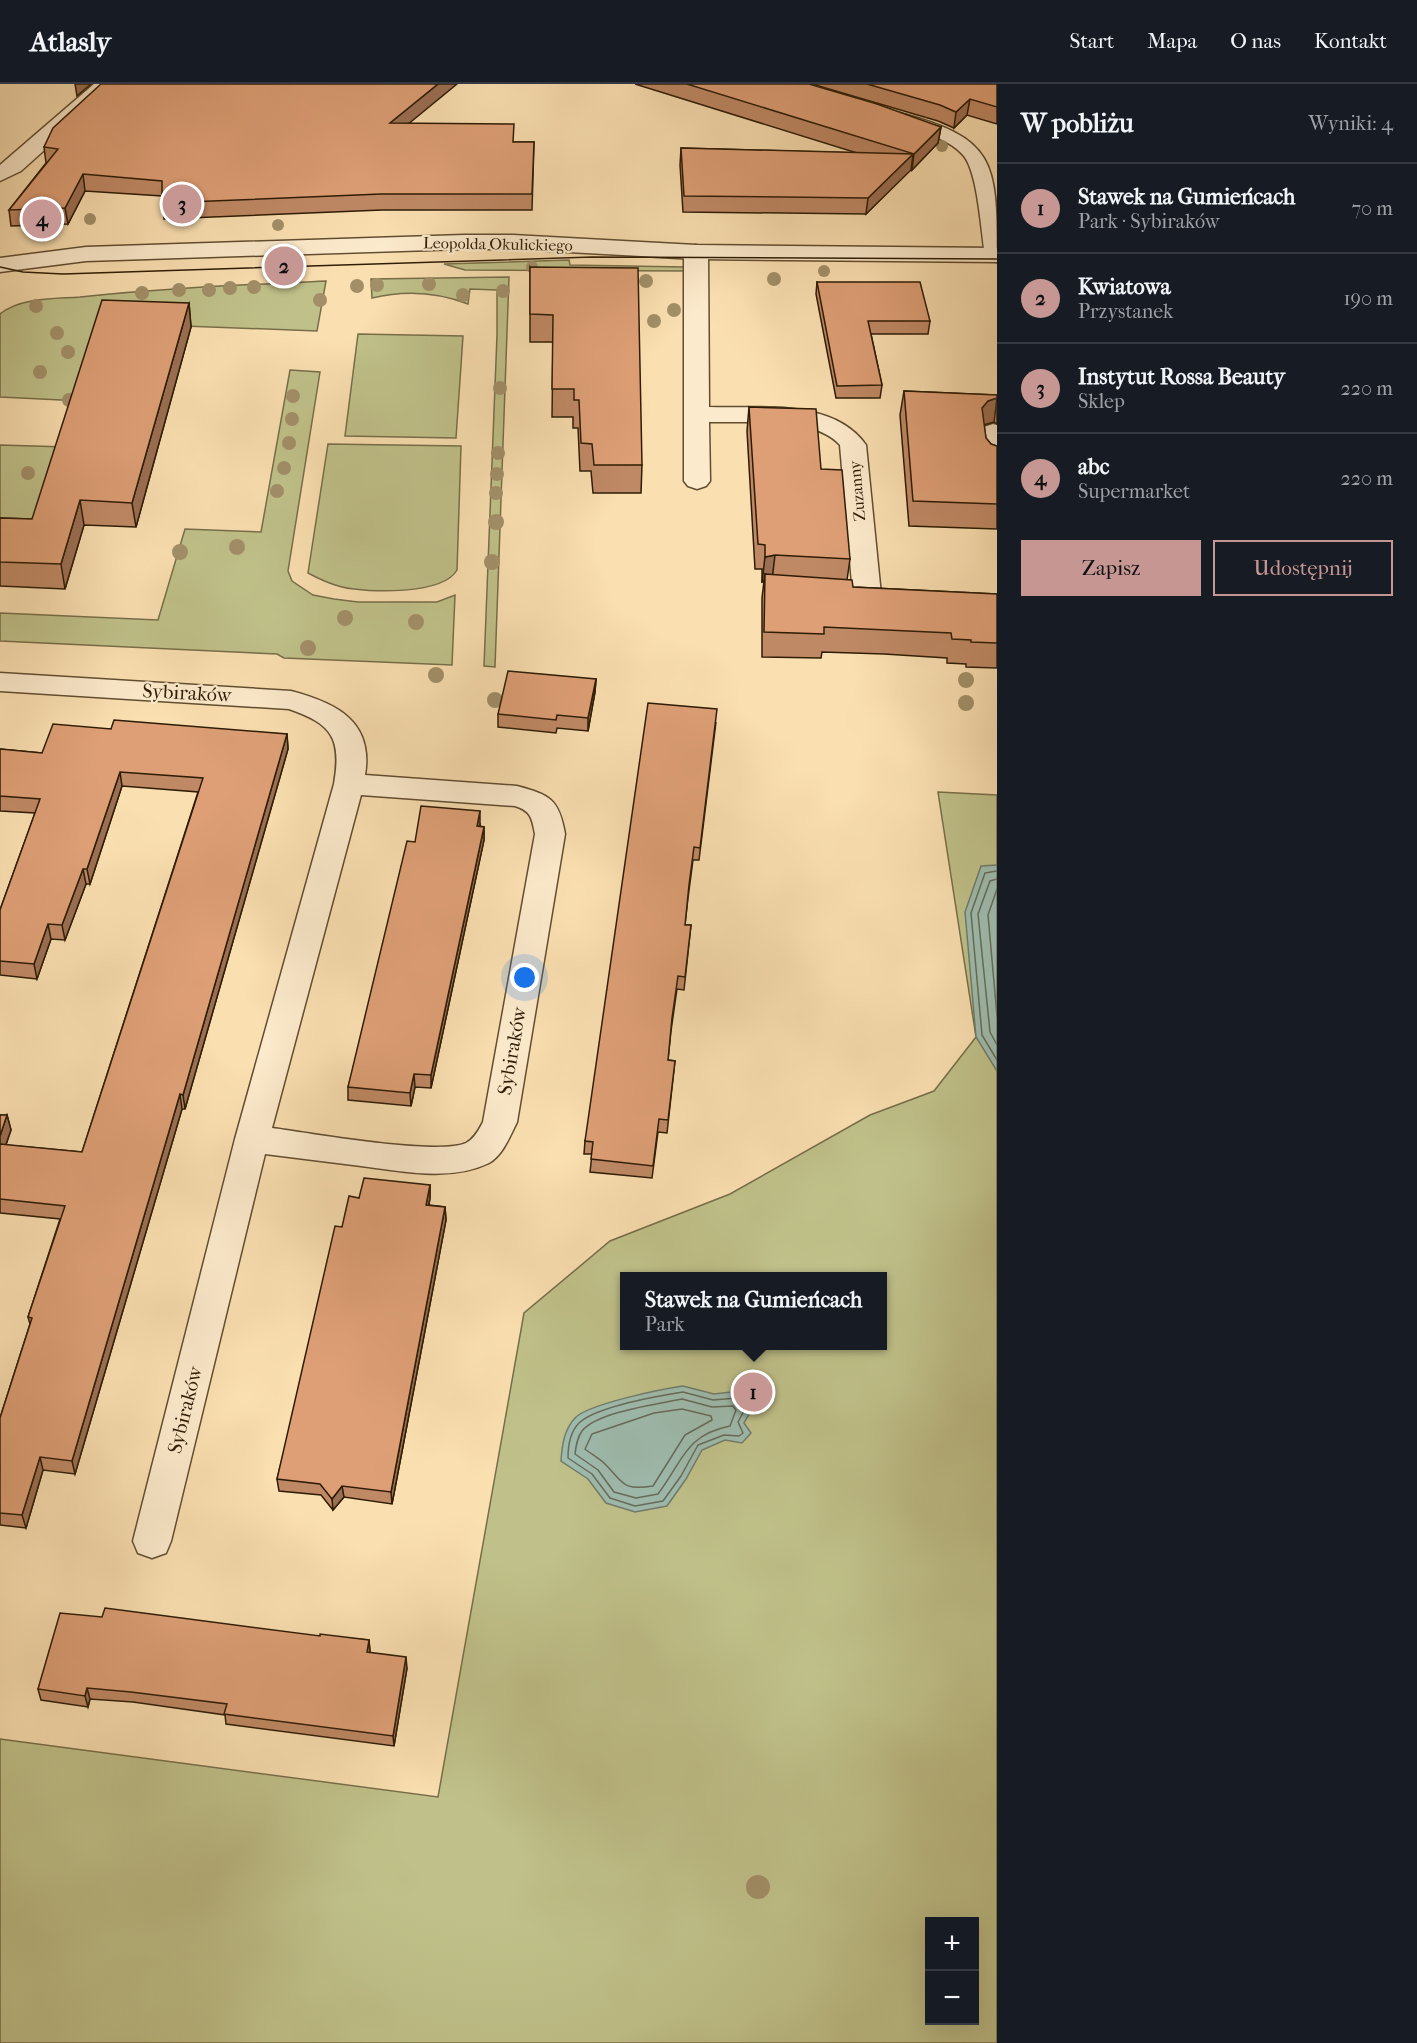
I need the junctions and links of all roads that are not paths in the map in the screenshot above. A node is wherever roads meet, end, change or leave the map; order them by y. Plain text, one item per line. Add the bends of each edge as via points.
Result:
1 (107, 84) edge
2 (877, 112) edge
3 (0, 174) edge
4 (696, 252) junction
5 (997, 255) edge
6 (0, 265) edge
7 (696, 414) junction
8 (993, 432) dead end
9 (997, 462) edge
10 (697, 481) dead end
11 (867, 595) edge
12 (0, 682) edge
13 (349, 784) junction
14 (252, 1139) junction
15 (152, 1541) dead end

1 - 3 street
2 - 5 street via 949,135 971,152 981,171
4 - 5 street, Leopolda Okulickiego
4 - 6 street, Leopolda Okulickiego via 452,242 86,254
4 - 7 street
7 - 10 street
7 - 11 street, Zuzanny via 808,418 848,436 853,445
8 - 9 street
12 - 13 street, Sybiraków via 291,700 335,719 347,734 353,749
13 - 14 street, Sybiraków
13 - 14 street, Sybiraków via 517,796 535,802 546,812 550,834 500,1122 492,1139 477,1153 454,1159 424,1160
14 - 15 street, Sybiraków

